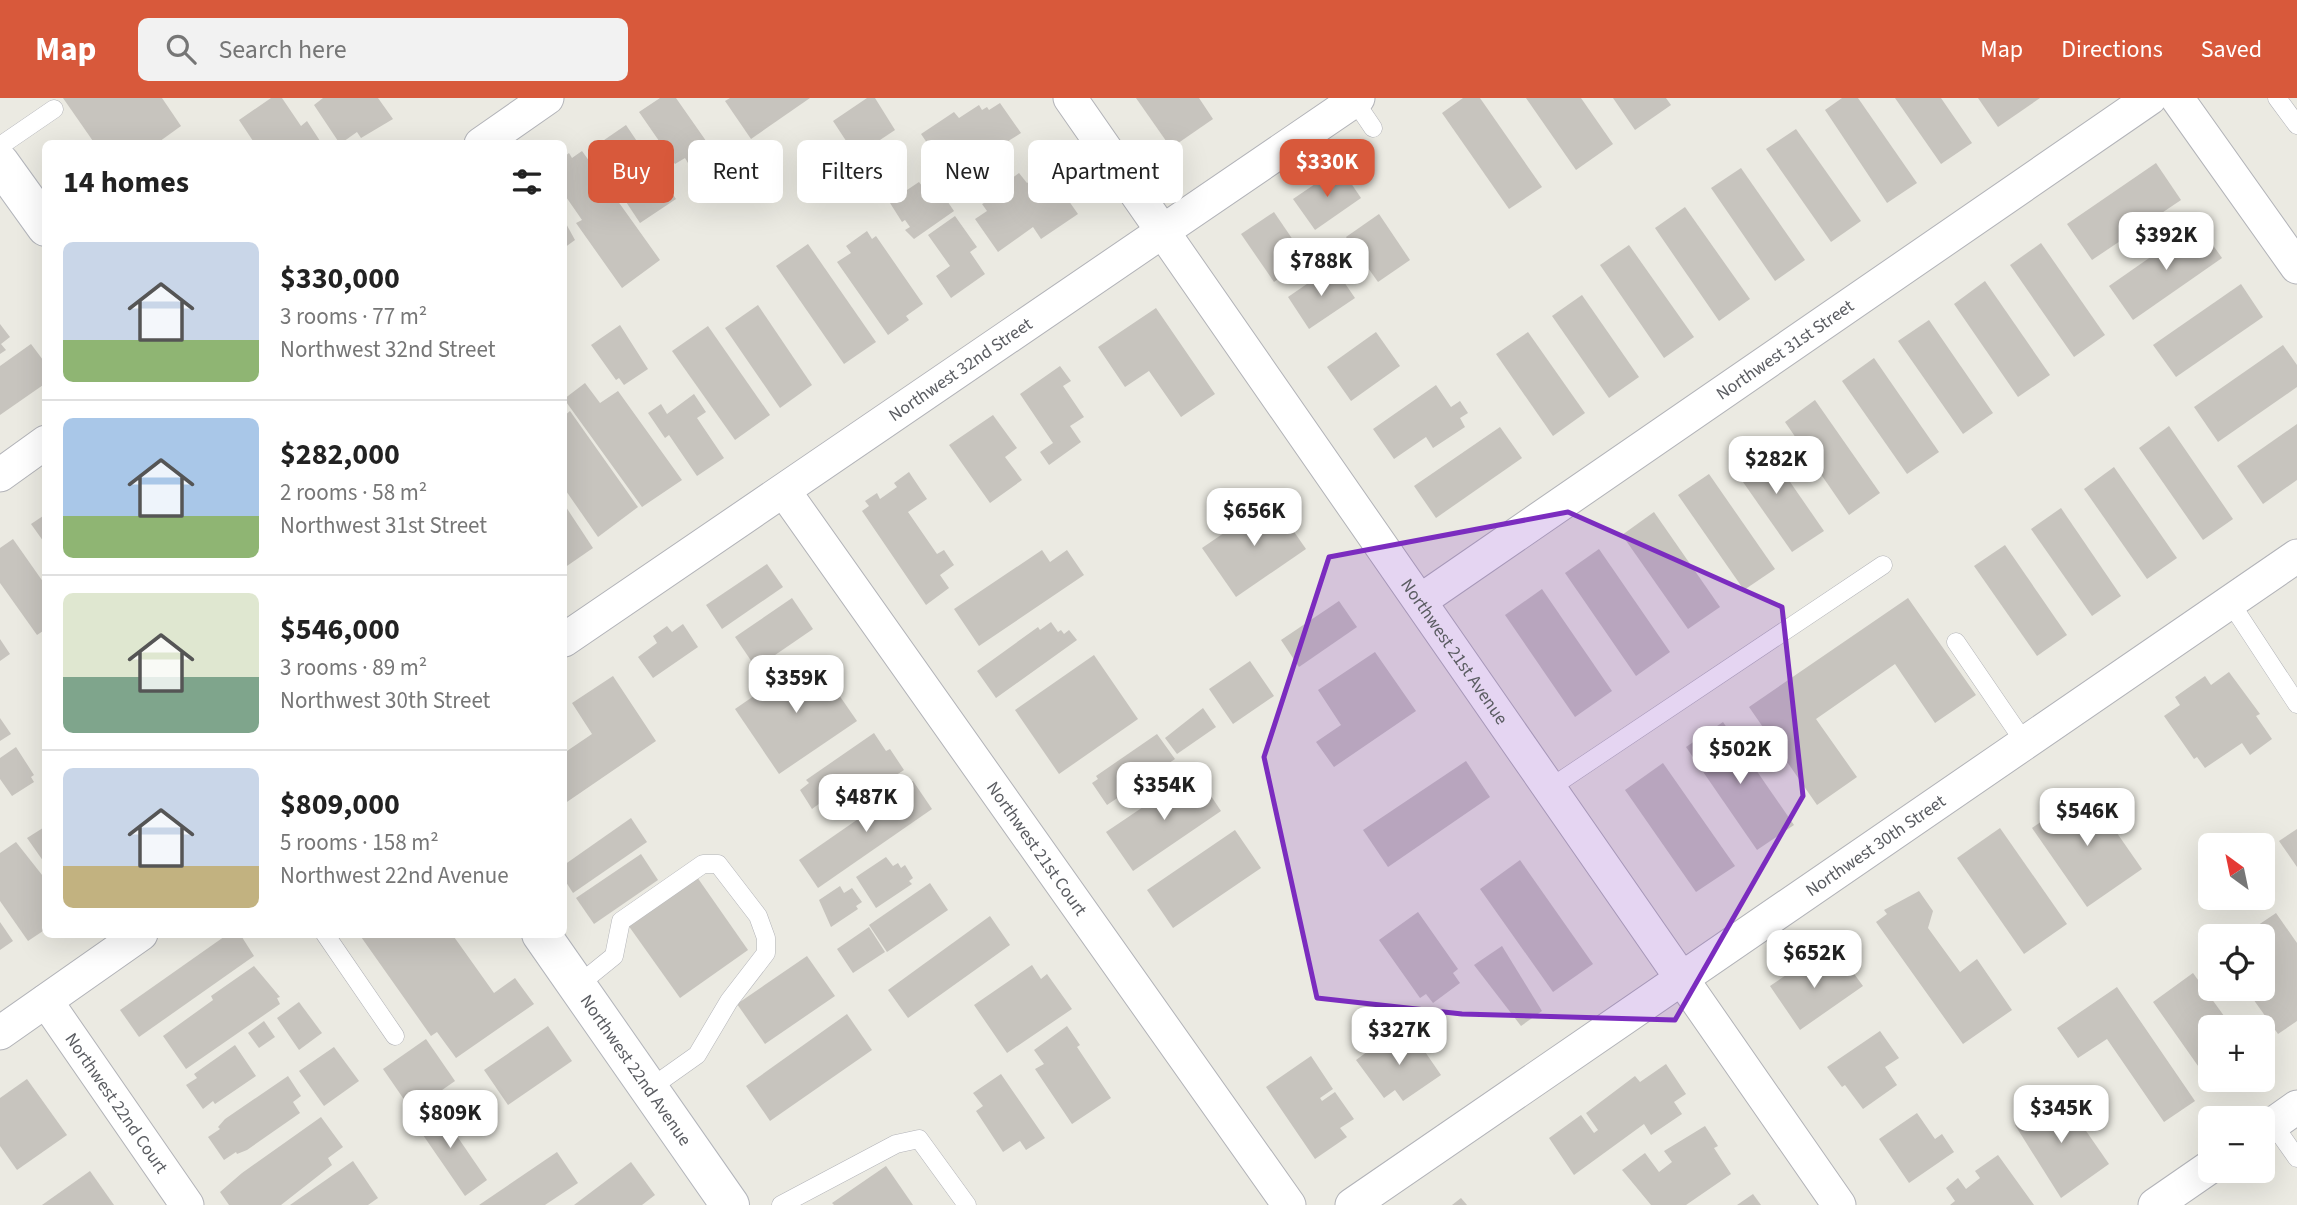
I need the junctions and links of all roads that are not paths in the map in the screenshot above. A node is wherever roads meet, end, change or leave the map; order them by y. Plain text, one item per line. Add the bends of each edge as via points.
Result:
1 (547, 98) edge
2 (1070, 98) edge
3 (2150, 98) edge
4 (2277, 98) edge
5 (1356, 99) edge
6 (2185, 101) edge
7 (54, 109) dead end
8 (2297, 125) edge
9 (1373, 128) dead end
10 (487, 140) edge
11 (0, 146) edge
12 (0, 163) edge
13 (42, 221) edge
14 (1165, 232) junction
15 (2297, 267) edge
16 (42, 445) edge
17 (0, 475) edge
18 (784, 491) junction
19 (2297, 556) edge
20 (1883, 565) dead end
21 (1420, 601) junction
22 (2230, 602) junction
23 (567, 638) edge
24 (1956, 642) dead end
25 (2297, 704) edge
26 (2025, 743) junction
27 (1550, 788) junction
28 (135, 938) edge
29 (328, 938) edge
30 (544, 938) edge
31 (1682, 979) junction
32 (577, 986) junction
33 (46, 1001) junction
34 (0, 1033) edge
35 (395, 1036) dead end
36 (649, 1089) junction
37 (2278, 1120) edge
38 (2297, 1158) edge
39 (2198, 1175) edge
40 (187, 1205) edge
41 (730, 1205) edge
42 (780, 1205) edge
43 (967, 1205) edge
44 (1289, 1205) edge
45 (1352, 1205) edge
46 (1839, 1205) edge
47 (2155, 1205) edge

1 - 10 street
2 - 14 street, Northwest 21st Avenue
3 - 21 street, Northwest 31st Street
4 - 8 lane
5 - 9 lane
5 - 14 street, Northwest 32nd Street
6 - 15 street
7 - 11 lane
12 - 13 main road
14 - 18 street, Northwest 32nd Street
14 - 21 street, Northwest 21st Avenue
16 - 17 street
18 - 23 street, Northwest 32nd Street
18 - 44 street, Northwest 21st Court
19 - 22 street, Northwest 30th Street
20 - 27 lane
21 - 27 street, Northwest 21st Avenue
22 - 25 lane
22 - 26 street, Northwest 30th Street
24 - 26 lane
26 - 31 street, Northwest 30th Street
27 - 31 street, Northwest 21st Avenue
28 - 33 street
29 - 35 lane
30 - 32 main road, Northwest 22nd Avenue
31 - 45 street, Northwest 30th Street
31 - 46 street, Northwest 21st Avenue
32 - 36 main road, Northwest 22nd Avenue
32 - 36 lane via 614,956 621,921 703,864 718,864 758,916 766,953 729,1001 697,1055
33 - 34 street
33 - 40 street, Northwest 22nd Court
36 - 41 main road, Northwest 22nd Avenue
37 - 38 lane
39 - 47 street
42 - 43 lane via 896,1144 919,1139

